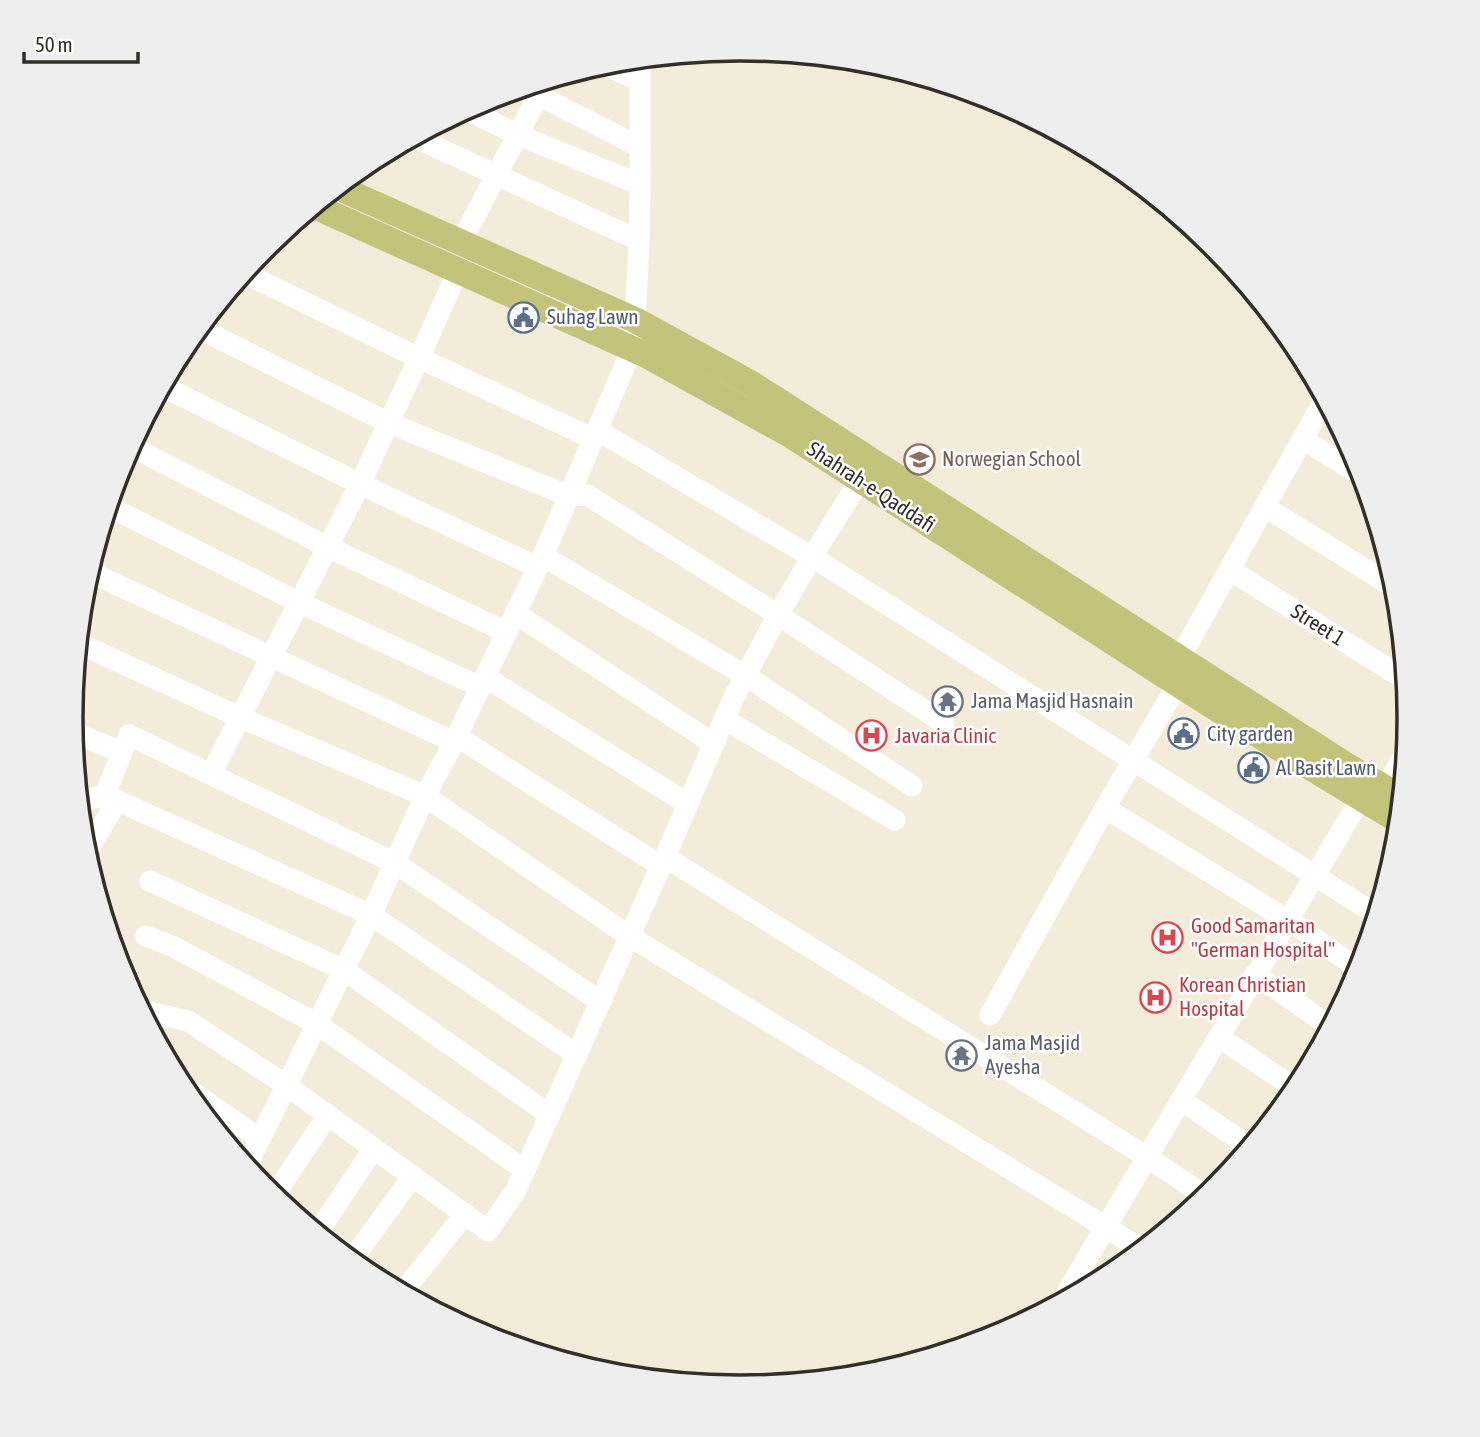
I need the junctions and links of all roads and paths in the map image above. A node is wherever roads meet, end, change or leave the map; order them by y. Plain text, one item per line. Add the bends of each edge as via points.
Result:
1 (640, 69) edge
2 (621, 72) edge
3 (640, 81) junction
4 (543, 92) edge
5 (533, 95) edge
6 (479, 115) edge
7 (518, 135) junction
8 (424, 142) edge
9 (640, 148) junction
10 (496, 175) junction
11 (639, 184) junction
12 (347, 192) edge
13 (324, 210) edge
14 (638, 240) junction
15 (461, 242) junction
16 (457, 271) junction
17 (253, 277) edge
18 (635, 320) junction
19 (208, 333) edge
20 (632, 349) junction
21 (419, 358) junction
22 (171, 390) edge
23 (1319, 409) edge
24 (389, 423) junction
25 (596, 434) junction
26 (1302, 439) junction
27 (140, 451) edge
28 (1347, 466) edge
29 (860, 480) junction
30 (360, 484) junction
31 (569, 496) junction
32 (1265, 507) junction
33 (117, 510) edge
34 (328, 547) junction
35 (812, 557) junction
36 (540, 561) junction
37 (1230, 570) junction
38 (98, 576) edge
39 (1383, 580) edge
40 (298, 602) junction
41 (778, 615) junction
42 (511, 622) junction
43 (87, 647) edge
44 (272, 657) junction
45 (1175, 674) junction
46 (1396, 674) edge
47 (746, 676) junction
48 (482, 682) junction
49 (239, 717) junction
50 (724, 719) junction
51 (944, 723) dead end
52 (83, 737) edge
53 (455, 739) junction
54 (714, 744) junction
55 (122, 752) junction
56 (1133, 760) junction
57 (1395, 772) edge
58 (211, 774) junction
59 (912, 786) dead end
60 (1382, 795) edge
61 (425, 796) junction
62 (111, 798) junction
63 (88, 802) edge
64 (688, 804) junction
65 (1105, 808) junction
66 (895, 820) dead end
67 (93, 837) edge
68 (663, 862) junction
69 (396, 863) junction
70 (1314, 876) junction
71 (150, 881) dead end
72 (1368, 910) edge
73 (371, 915) junction
74 (1287, 920) junction
75 (146, 936) dead end
76 (628, 936) junction
77 (1350, 963) edge
78 (344, 970) junction
79 (1255, 974) junction
80 (601, 1002) junction
81 (153, 1013) edge
82 (990, 1015) dead end
83 (1323, 1021) edge
84 (317, 1024) junction
85 (1219, 1037) junction
86 (577, 1055) junction
87 (1287, 1083) edge
88 (286, 1085) junction
89 (1181, 1100) junction
90 (207, 1103) edge
91 (328, 1115) junction
92 (550, 1115) junction
93 (260, 1139) junction
94 (1242, 1142) edge
95 (374, 1148) junction
96 (251, 1157) edge
97 (1147, 1157) junction
98 (525, 1170) junction
99 (413, 1176) junction
100 (280, 1187) edge
101 (1197, 1190) edge
102 (465, 1214) junction
103 (323, 1226) edge
104 (1107, 1226) junction
105 (1134, 1244) edge
106 (357, 1252) edge
107 (407, 1285) edge
108 (1070, 1287) edge

1 - 3 street
2 - 3 street
3 - 9 street
4 - 9 street
5 - 7 street
6 - 7 street
7 - 10 street
7 - 11 street
8 - 10 street
9 - 11 street
10 - 14 street
10 - 15 street
11 - 14 street
12 - 15 main road, Shahrah-e-Qaddafi
13 - 16 main road, Shahrah-e-Qaddafi
14 - 18 street
15 - 18 main road, Shahrah-e-Qaddafi
16 - 20 main road, Shahrah-e-Qaddafi
16 - 21 street
17 - 21 street
18 - 20 street
18 - 45 main road, Shahrah-e-Qaddafi via 751,384
19 - 24 street
20 - 25 street
20 - 29 main road, Shahrah-e-Qaddafi via 792,436
21 - 24 street
21 - 25 street
22 - 30 street
23 - 26 street
24 - 30 street
24 - 31 street
25 - 31 street
25 - 35 street
26 - 28 street
26 - 32 street
27 - 34 street
29 - 35 street
29 - 45 main road, Shahrah-e-Qaddafi
30 - 34 street
30 - 36 street
31 - 36 street
31 - 41 street via 587,495
32 - 37 street
32 - 39 street
33 - 40 street
34 - 40 street
34 - 42 street
35 - 41 street
35 - 56 street
36 - 42 street
36 - 47 street
37 - 45 street
37 - 46 street, Street 1
38 - 44 street
40 - 44 street
40 - 48 street
41 - 47 street
41 - 51 street
42 - 48 street
42 - 54 street
43 - 49 street
44 - 49 street
44 - 53 street
45 - 56 street
45 - 60 main road, Shahrah-e-Qaddafi
47 - 50 street
47 - 59 street
48 - 53 street
48 - 64 street
49 - 58 street
49 - 61 street
50 - 54 street
50 - 66 street
52 - 55 street
53 - 61 street
53 - 68 street
54 - 64 street
55 - 58 street via 129,734
55 - 62 street
56 - 65 street
56 - 70 street
57 - 60 street
58 - 69 street
60 - 70 street
61 - 69 street
61 - 76 street
62 - 63 street
62 - 67 street
62 - 73 street
64 - 68 street
65 - 74 street
65 - 82 street
68 - 76 street
68 - 97 street
69 - 73 street
69 - 80 street
70 - 72 street
70 - 74 street
71 - 78 street
73 - 78 street
73 - 86 street
74 - 77 street
74 - 79 street
75 - 84 street
76 - 80 street
76 - 104 street
78 - 84 street
78 - 92 street
79 - 83 street
79 - 85 street
80 - 86 street
81 - 88 street via 188,1021
84 - 88 street
84 - 98 street
85 - 87 street
85 - 89 street
86 - 92 street
88 - 91 street
88 - 93 street
89 - 94 street
89 - 97 street
90 - 93 street
91 - 95 street
91 - 100 street
92 - 98 street
93 - 96 street
95 - 99 street
95 - 103 street
97 - 101 street
97 - 104 street
98 - 102 street via 488,1231
99 - 102 street
99 - 106 street
102 - 107 street
104 - 105 street
104 - 108 street

